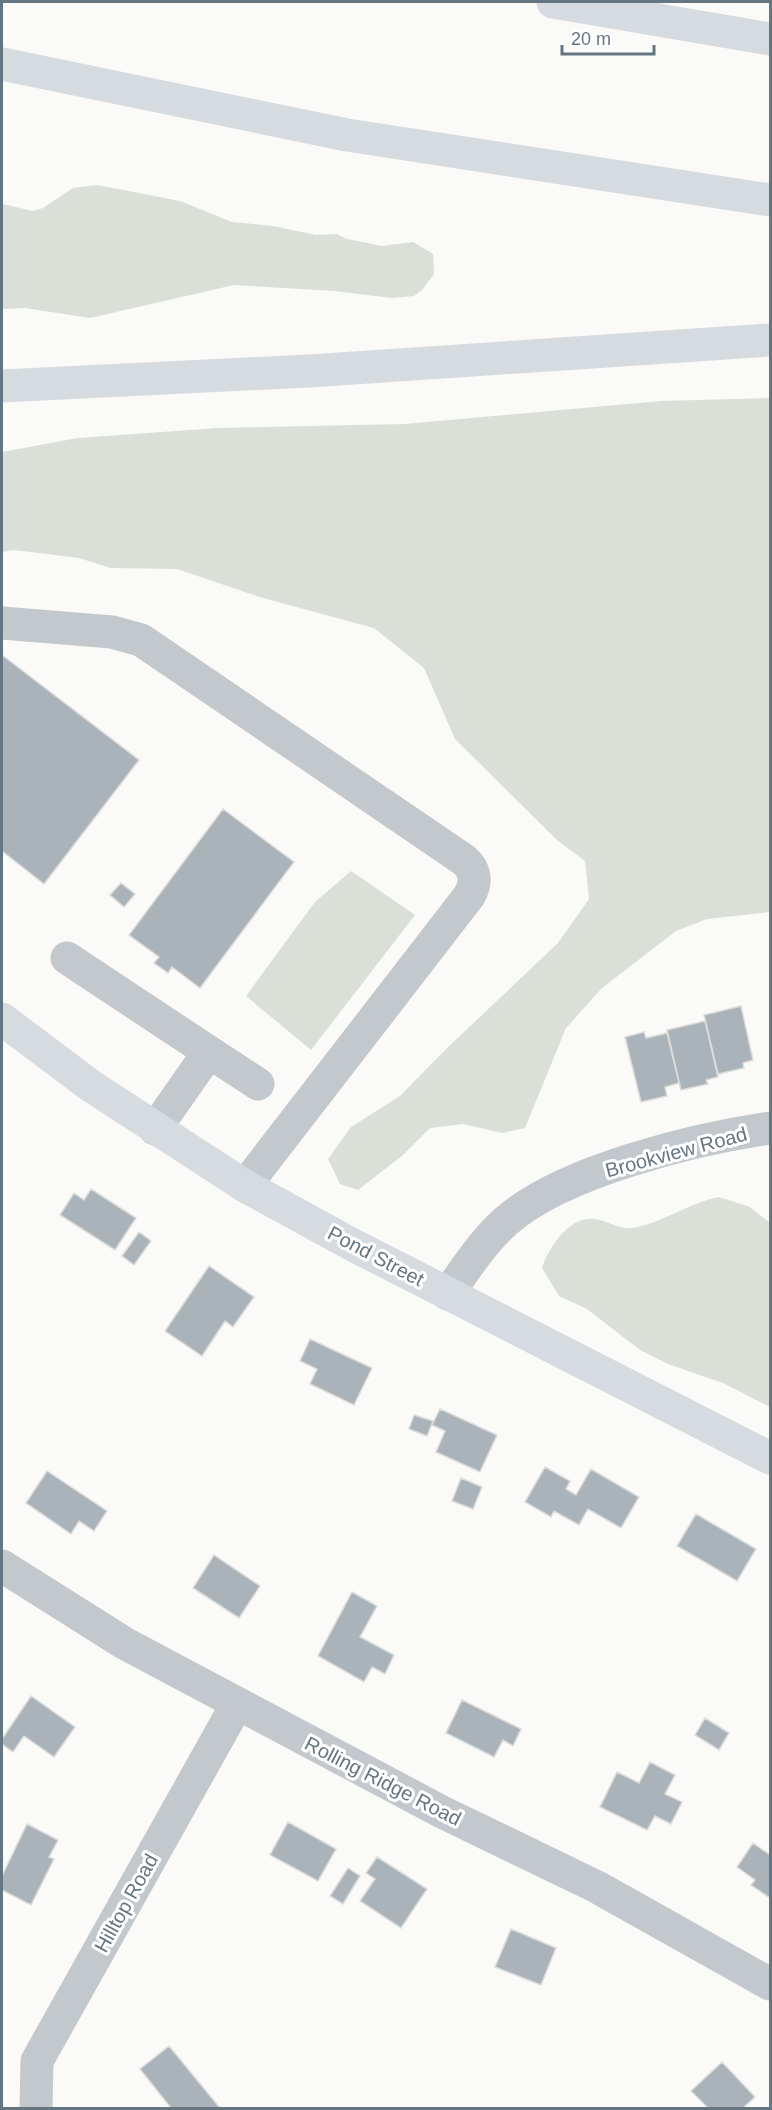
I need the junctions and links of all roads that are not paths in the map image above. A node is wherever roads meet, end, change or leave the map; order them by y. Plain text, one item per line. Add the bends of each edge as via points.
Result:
1 (553, 2) edge
2 (771, 39) edge
3 (2, 64) edge
4 (771, 200) edge
5 (771, 340) edge
6 (2, 386) edge
7 (2, 623) edge
8 (66, 958) dead end
9 (2, 1019) edge
10 (209, 1052) junction
11 (258, 1084) dead end
12 (771, 1128) edge
13 (155, 1129) junction
14 (245, 1186) junction
15 (448, 1294) junction
16 (771, 1458) edge
17 (2, 1566) edge
18 (237, 1704) junction
19 (771, 1984) edge
20 (36, 2109) edge

1 - 2 main road
3 - 4 main road via 347,135
5 - 6 main road
7 - 14 street via 112,632 141,640 464,860 474,874 470,896
8 - 10 street
9 - 13 main road, Pond Street
10 - 11 street
10 - 13 street
12 - 15 street, Brookview Road via 650,1155 532,1202 504,1223
13 - 14 main road, Pond Street
14 - 15 main road, Pond Street
15 - 16 main road, Pond Street
17 - 18 street, Rolling Ridge Road via 124,1643
18 - 19 street, Rolling Ridge Road via 442,1812 597,1887
18 - 20 street, Hilltop Road via 37,2061

